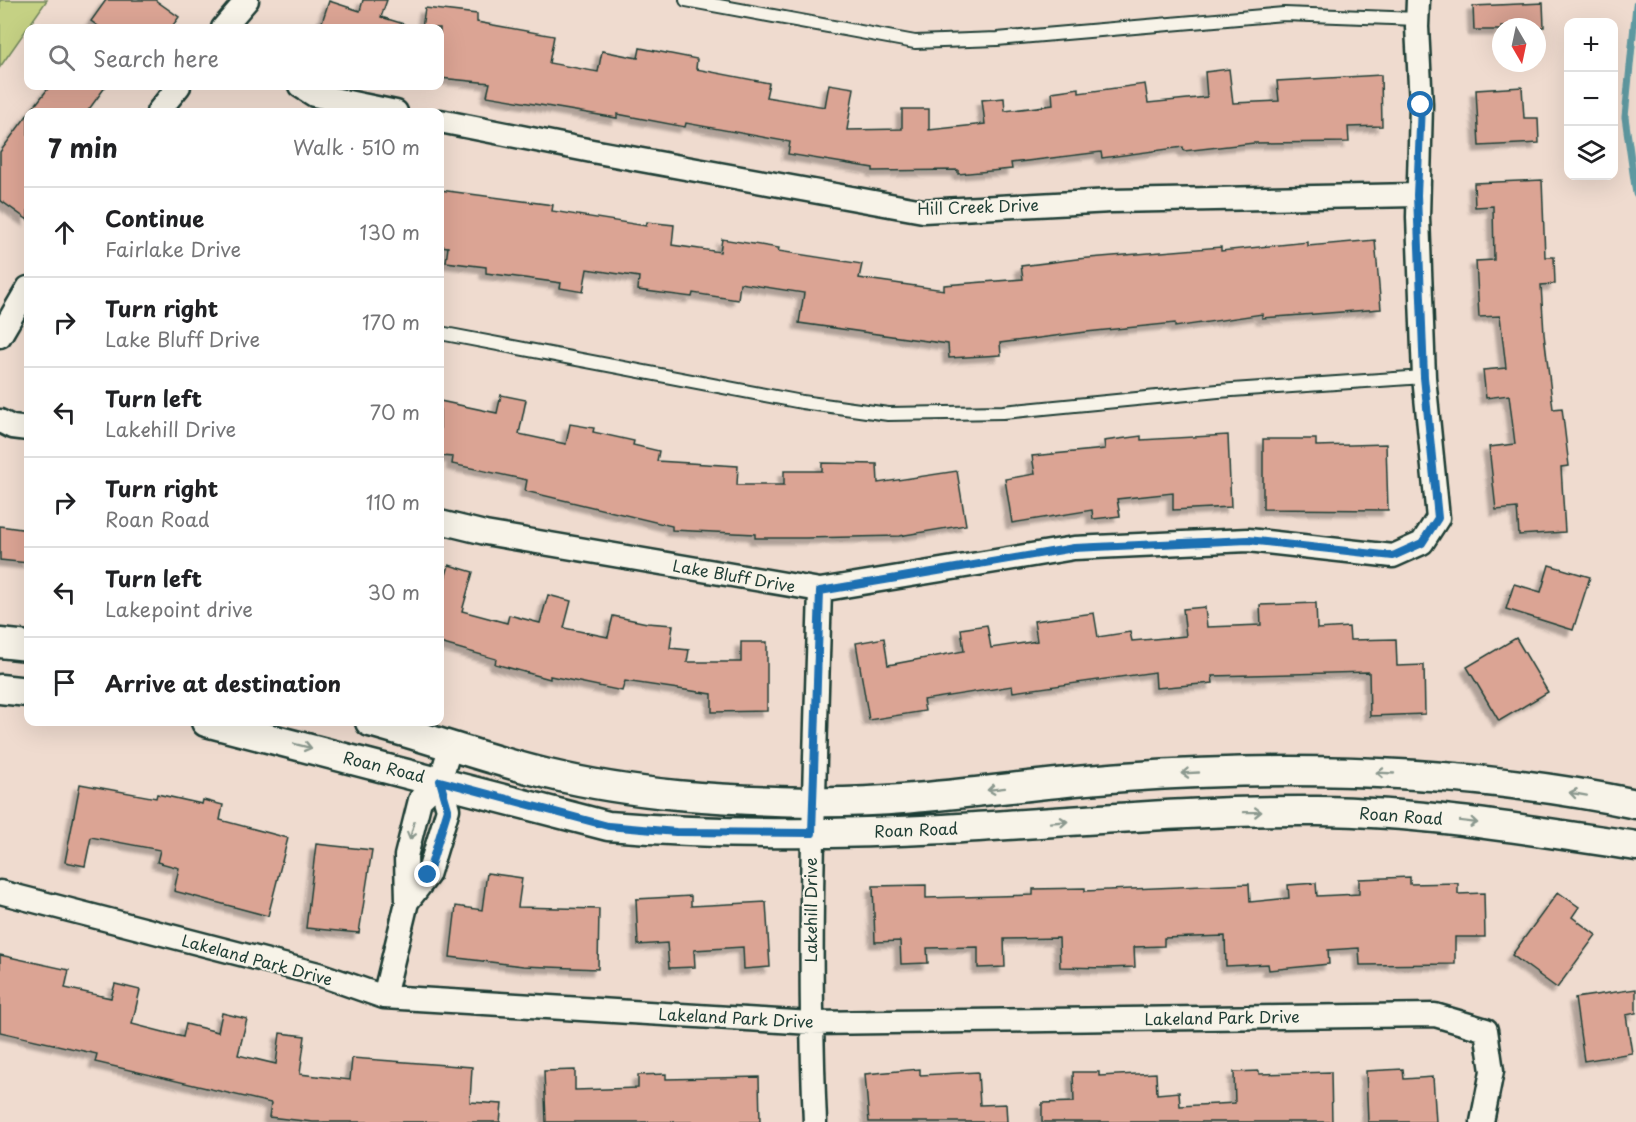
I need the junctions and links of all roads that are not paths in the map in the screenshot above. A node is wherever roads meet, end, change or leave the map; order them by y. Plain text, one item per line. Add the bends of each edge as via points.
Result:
1 (247, 0) edge
2 (686, 0) edge
3 (1418, 9) edge
4 (226, 24) edge
5 (176, 90) edge
6 (306, 90) edge
7 (161, 108) edge
8 (377, 108) edge
9 (444, 122) edge
10 (1417, 195) junction
11 (24, 295) edge
12 (444, 334) edge
13 (0, 336) edge
14 (1424, 377) junction
15 (0, 421) edge
16 (24, 428) edge
17 (444, 523) edge
18 (820, 591) junction
19 (0, 643) edge
20 (24, 646) edge
21 (0, 689) edge
22 (24, 692) edge
23 (222, 726) edge
24 (384, 726) edge
25 (451, 745) junction
26 (440, 781) junction
27 (814, 802) junction
28 (1636, 804) edge
29 (812, 833) junction
30 (1636, 846) edge
31 (0, 892) edge
32 (384, 997) junction
33 (810, 1023) junction
34 (815, 1122) edge
35 (1482, 1122) edge

1 - 4 street
2 - 3 lane via 915,42 997,39 1284,14
3 - 10 street via 1421,105
5 - 7 street
6 - 8 street
9 - 10 street, Hill Creek Drive via 923,211 1111,201
10 - 14 street
11 - 13 street
12 - 14 lane via 802,402 888,414 1003,412 1218,391
14 - 18 street, Lake Bluff Drive via 1438,518 1422,543 1393,556 1248,540 1074,548
15 - 16 street
17 - 18 street, Lake Bluff Drive
18 - 27 street, Lakehill Drive
19 - 20 street
21 - 22 street
23 -> 26 street, Roan Road
24 - 25 street, Roan Road
25 - 26 street
25 - 27 street, Roan Road via 547,774 635,791
26 - 29 street, Roan Road via 608,826 676,832
26 - 32 street via 420,800 406,856 407,902
28 -> 27 street, Roan Road via 1499,780 1322,769 1122,777 906,800
27 - 29 street, Lakehill Drive
29 -> 30 street, Roan Road via 1317,811 1421,816
29 - 33 street, Lakehill Drive
31 - 32 street, Lakeland Park Drive via 318,974
32 - 33 street, Lakeland Park Drive
33 - 34 street, Lakehill Drive
33 - 35 street, Lakeland Park Drive via 1435,1016 1486,1030 1492,1071

